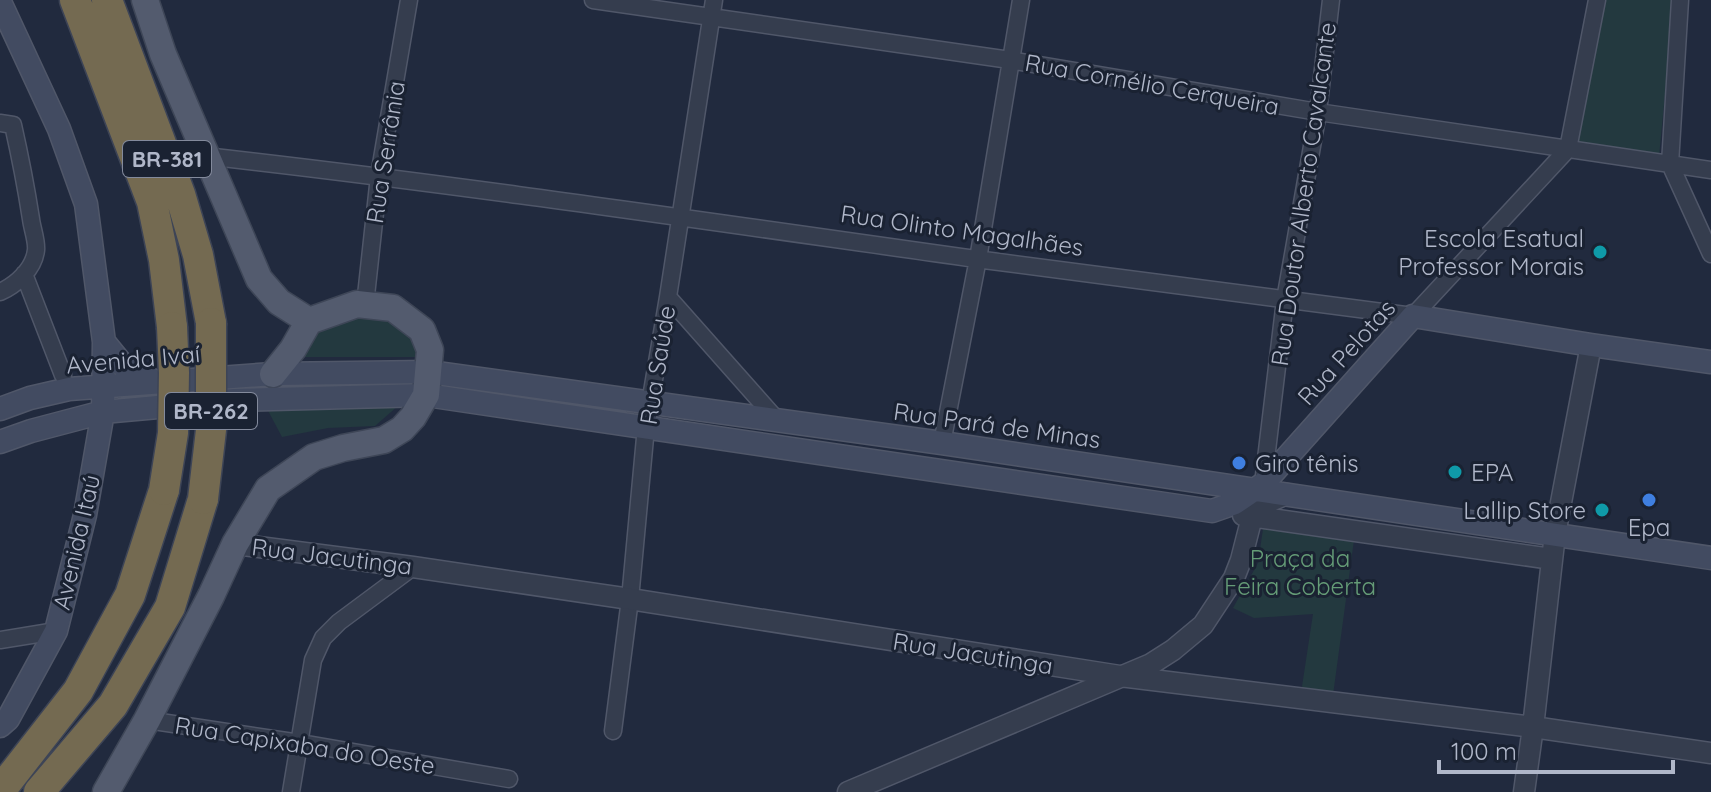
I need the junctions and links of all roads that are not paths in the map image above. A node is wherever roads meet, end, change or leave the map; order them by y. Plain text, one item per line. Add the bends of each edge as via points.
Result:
1 (75, 0) edge
2 (107, 0) edge
3 (145, 0) edge
4 (409, 0) edge
5 (593, 0) edge
6 (1021, 0) edge
7 (1331, 0) edge
8 (1597, 0) edge
9 (1680, 0) edge
10 (0, 2) edge
11 (713, 8) edge
12 (1010, 60) junction
13 (1318, 112) junction
14 (6, 124) edge
15 (1568, 149) junction
16 (205, 156) junction
17 (1670, 164) junction
18 (1711, 170) edge
19 (379, 176) junction
20 (680, 216) junction
21 (1711, 254) edge
22 (978, 259) junction
23 (24, 274) junction
24 (0, 292) edge
25 (668, 297) junction
26 (1285, 300) junction
27 (365, 305) junction
28 (1413, 316) junction
29 (309, 321) junction
30 (211, 323) joint
31 (172, 327) joint
32 (104, 342) junction
33 (1591, 345) junction
34 (1711, 362) edge
35 (273, 374) junction
36 (63, 375) dead end
37 (157, 382) junction
38 (427, 383) junction
39 (103, 386) junction
40 (235, 400) joint
41 (651, 403) junction
42 (0, 409) edge
43 (103, 412) junction
44 (777, 420) junction
45 (646, 427) junction
46 (0, 442) edge
47 (942, 443) junction
48 (1260, 487) junction
49 (1287, 494) junction
50 (1212, 511) junction
51 (1252, 517) junction
52 (1555, 534) junction
53 (235, 544) junction
54 (1711, 558) edge
55 (1552, 559) junction
56 (413, 567) junction
57 (630, 599) junction
58 (56, 631) junction
59 (0, 640) edge
60 (1120, 676) junction
61 (147, 720) junction
62 (0, 726) edge
63 (1533, 727) junction
64 (613, 731) dead end
65 (300, 743) junction
66 (1711, 753) edge
67 (509, 779) dead end
68 (0, 791) edge
69 (39, 792) edge
70 (106, 792) edge
71 (291, 792) edge
72 (848, 792) edge
73 (1524, 792) edge

1 - 31 highway, BR-381 via 152,202
2 - 30 highway, BR-381 via 180,194
3 - 16 main road
4 - 19 street, Rua Serrânia
5 - 11 street, Rua Cornélio Cerqueira
6 - 12 street
7 - 13 street, Rua Doutor Alberto Cavalcante
8 - 15 street
9 - 17 street
10 - 32 main road, Avenida Itaú via 59,129 86,204
11 - 12 street, Rua Cornélio Cerqueira
11 - 20 street, Rua Saúde
12 - 13 street, Rua Cornélio Cerqueira
12 - 22 street
13 - 15 street, Rua Cornélio Cerqueira
13 - 26 street, Rua Doutor Alberto Cavalcante
14 - 23 street via 24,176 36,250
15 - 17 street, Rua Cornélio Cerqueira
15 - 28 street, Rua Pelotas
16 - 19 street, Rua Olinto Magalhães
16 - 29 main road via 259,279 279,302
17 - 18 street, Rua Cornélio Cerqueira
17 - 21 street
19 - 20 street, Rua Olinto Magalhães
19 - 27 street, Rua Serrânia
20 - 22 street, Rua Olinto Magalhães
20 - 25 street, Rua Saúde
22 - 26 street, Rua Olinto Magalhães
22 - 47 street
23 - 24 street
23 - 36 street
25 - 41 street, Rua Saúde
25 - 44 street
26 - 28 street, Rua Olinto Magalhães
26 - 48 street, Rua Doutor Alberto Cavalcante
27 - 29 main road
27 - 38 main road via 393,308 422,330 430,350
28 - 33 main road, Rua Olinto Magalhães
28 - 48 main road, Rua Pelotas
29 - 35 main road
30 - 69 highway, BR-262, bridge via 211,430 203,499 170,607 113,705
31 - 68 highway, BR-262, bridge via 173,433 164,490 130,595 78,691
32 - 37 main road via 126,369
32 - 39 main road, Avenida Itaú
33 - 34 main road, Rua Olinto Magalhães
33 - 52 street
35 - 37 main road, Avenida Ivaí
35 - 38 main road, Rua Pará de Minas
37 - 39 main road, Avenida Ivaí
38 - 40 main road, Rua Pará de Minas
38 - 41 main road, Rua Pará de Minas
38 - 45 main road, Rua Pará de Minas
38 - 53 main road via 402,429 384,440 314,457 268,489
39 - 42 main road, Avenida Ivaí via 69,389
39 - 43 main road, Avenida Itaú
40 - 43 main road, Avenida Ivaí
41 - 44 main road, Rua Pará de Minas
41 - 45 street, Rua Saúde
43 - 46 main road, Avenida Ivaí
43 - 58 main road, Avenida Itaú via 85,515
44 - 47 main road, Rua Pará de Minas
45 - 50 main road, Rua Pará de Minas
45 - 57 street, Rua Saúde
47 - 48 main road, Rua Pará de Minas
48 - 49 main road, Rua Pará de Minas
48 - 50 main road, Rua Pelotas
49 - 51 street via 1266,503
49 - 52 main road, Rua Pará de Minas
50 - 51 street, Rua Pará de Minas
51 - 55 street, Rua Pará de Minas
51 - 60 street via 1234,578 1203,625 1151,664
52 - 54 main road, Rua Pará de Minas
52 - 55 street
53 - 56 street, Rua Jacutinga
53 - 61 main road
55 - 63 street
56 - 57 street, Rua Jacutinga
56 - 65 street via 323,638 313,660
57 - 60 street, Rua Jacutinga
57 - 64 street, Rua Saúde
58 - 59 street
58 - 62 main road, Avenida Itaú
60 - 63 street, Rua Jacutinga
60 - 72 street
61 - 65 street, Rua Capixaba do Oeste
61 - 70 main road
63 - 66 street, Rua Jacutinga
63 - 73 street
65 - 67 street, Rua Capixaba do Oeste
65 - 71 street

